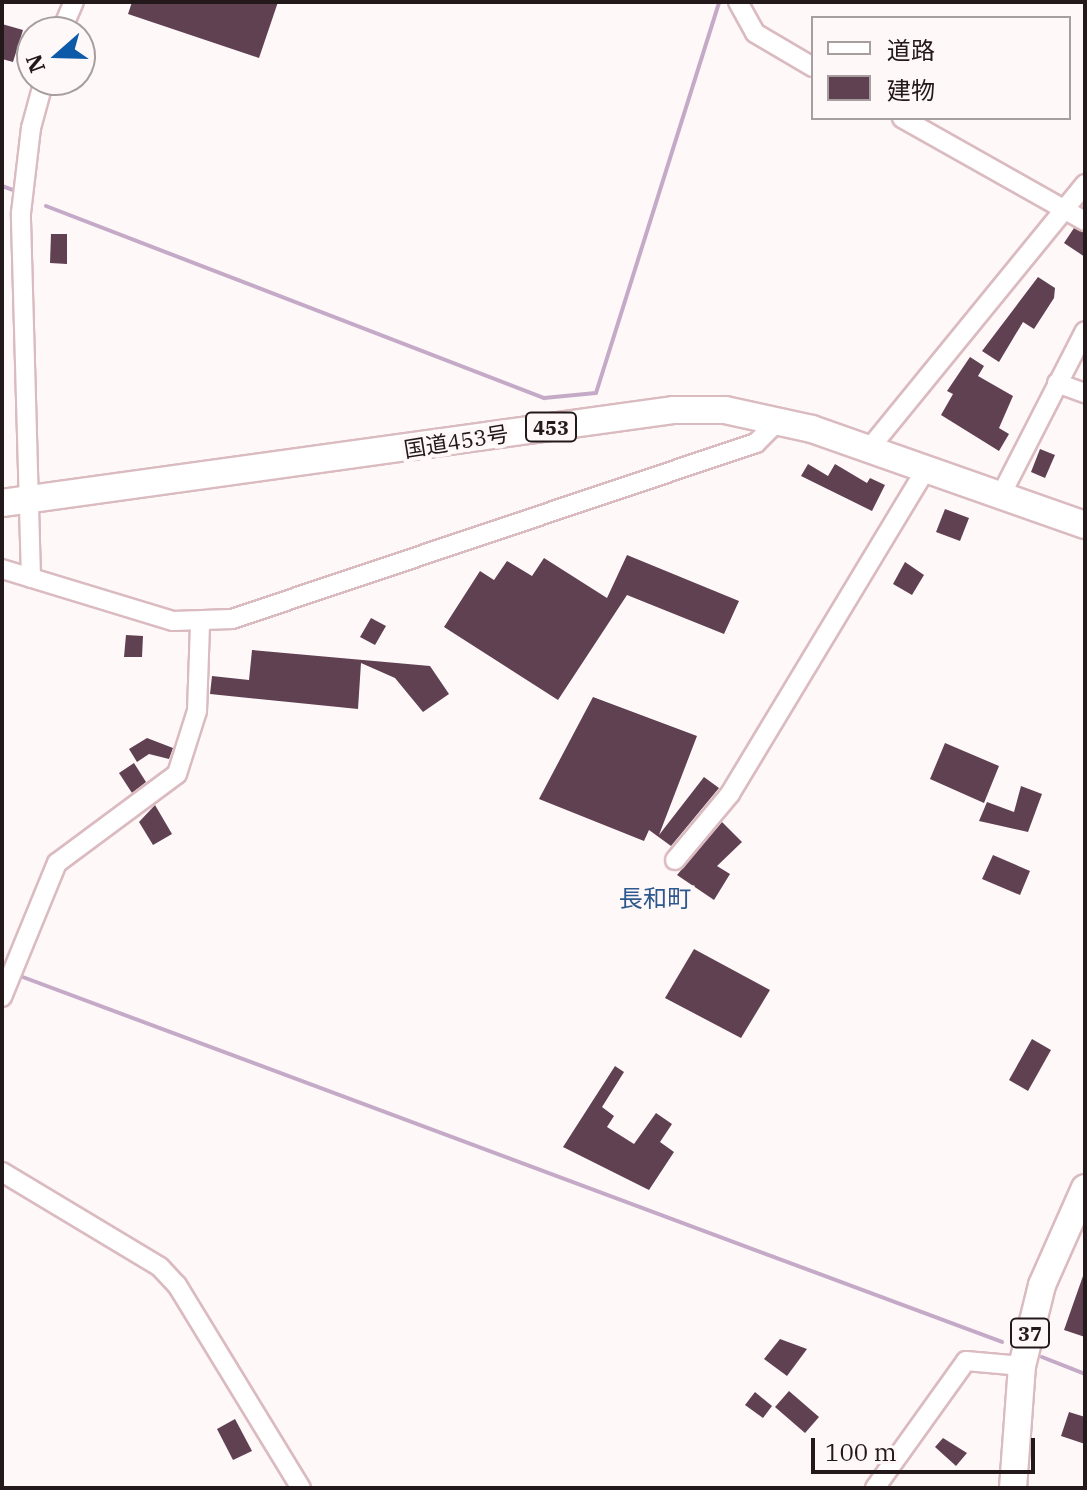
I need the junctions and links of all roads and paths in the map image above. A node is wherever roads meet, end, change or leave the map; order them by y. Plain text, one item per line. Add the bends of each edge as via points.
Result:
1 (738, 2) edge
2 (811, 66) edge
3 (40, 96) edge
4 (906, 120) edge
5 (1085, 184) edge
6 (1066, 209) junction
7 (1085, 221) edge
8 (1085, 331) edge
9 (1057, 383) junction
10 (1085, 393) edge
11 (779, 420) junction
12 (869, 449) junction
13 (926, 469) junction
14 (1001, 495) junction
15 (15, 502) edge
16 (1085, 525) edge
17 (2, 569) edge
18 (31, 578) junction
19 (200, 623) junction
20 (675, 860) dead end
21 (2, 997) edge
22 (2, 1172) edge
23 (1085, 1188) edge
24 (1022, 1366) junction
25 (301, 1488) edge
26 (875, 1488) edge
27 (1013, 1488) edge

1 - 2 street via 755,33
3 - 15 street via 21,213
4 - 6 street
5 - 6 street
6 - 7 street
6 - 12 street
8 - 9 street
9 - 10 street
9 - 14 street
11 - 12 highway, 国道453号 / 453
11 - 15 highway, 国道453号 / 453 via 725,410 673,410
11 - 19 street via 756,443 276,605
12 - 13 highway, 国道453号 / 453
13 - 14 highway, 国道453号 / 453
13 - 20 street via 730,794
14 - 16 highway, 国道453号 / 453
15 - 18 street
17 - 18 street
18 - 19 street via 121,608
19 - 21 street via 197,711 177,774 57,863
22 - 25 street via 160,1267 177,1285
23 - 24 highway, 37 via 1042,1285
24 - 26 street via 966,1361
24 - 27 highway, 37

